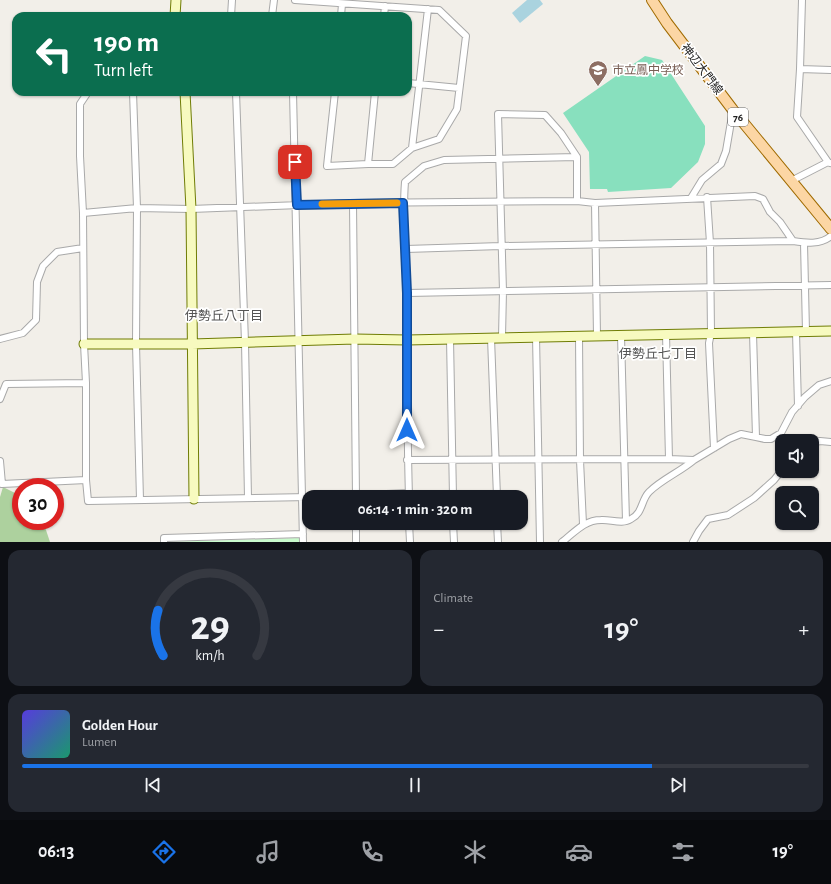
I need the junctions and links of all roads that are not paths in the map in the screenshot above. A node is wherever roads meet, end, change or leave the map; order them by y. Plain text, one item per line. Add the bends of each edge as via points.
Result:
1 (176, 0) edge
2 (232, 0) edge
3 (274, 0) edge
4 (295, 0) edge
5 (652, 0) edge
6 (802, 0) edge
7 (342, 4) junction
8 (385, 6) junction
9 (428, 9) junction
10 (175, 12) edge
11 (231, 12) edge
12 (272, 12) edge
13 (341, 12) edge
14 (384, 12) edge
15 (800, 69) junction
16 (831, 70) edge
17 (412, 83) edge
18 (418, 84) junction
19 (459, 88) junction
20 (85, 96) edge
21 (133, 96) edge
22 (185, 96) edge
23 (236, 96) edge
24 (293, 96) edge
25 (335, 96) edge
26 (375, 96) edge
27 (733, 110) junction
28 (412, 148) junction
29 (577, 157) junction
30 (499, 158) junction
31 (829, 163) edge
32 (368, 164) junction
33 (790, 181) junction
34 (707, 197) junction
35 (692, 198) junction
36 (577, 201) junction
37 (352, 203) junction
38 (403, 203) junction
39 (500, 203) junction
40 (595, 203) junction
41 (297, 205) junction
42 (240, 207) junction
43 (137, 208) junction
44 (191, 209) junction
45 (83, 213) junction
46 (831, 230) edge
47 (831, 236) edge
48 (793, 241) junction
49 (710, 243) junction
50 (804, 243) junction
51 (501, 246) junction
52 (596, 246) junction
53 (83, 248) junction
54 (406, 249) junction
55 (831, 285) edge
56 (805, 286) junction
57 (710, 287) junction
58 (596, 290) junction
59 (503, 291) junction
60 (407, 293) junction
61 (831, 331) edge
62 (796, 332) junction
63 (806, 332) junction
64 (711, 333) junction
65 (753, 333) junction
66 (666, 334) junction
67 (536, 336) junction
68 (579, 336) junction
69 (597, 336) junction
70 (621, 336) junction
71 (502, 337) junction
72 (490, 338) junction
73 (0, 339) edge
74 (354, 339) junction
75 (450, 339) junction
76 (407, 340) junction
77 (299, 341) junction
78 (245, 342) junction
79 (84, 344) junction
80 (136, 344) junction
81 (192, 344) junction
82 (831, 381) edge
83 (86, 383) junction
84 (0, 399) edge
85 (798, 406) junction
86 (756, 437) junction
87 (819, 441) edge
88 (831, 442) edge
89 (714, 448) junction
90 (669, 458) junction
91 (624, 459) junction
92 (407, 460) junction
93 (452, 460) junction
94 (496, 460) junction
95 (538, 460) junction
96 (580, 460) junction
97 (694, 460) junction
98 (0, 461) edge
99 (776, 478) edge
100 (86, 480) junction
101 (306, 490) edge
102 (356, 490) edge
103 (409, 490) edge
104 (453, 490) edge
105 (496, 490) edge
106 (302, 497) edge
107 (248, 498) junction
108 (194, 499) junction
109 (140, 500) junction
110 (626, 522) junction
111 (583, 524) junction
112 (303, 530) edge
113 (356, 530) edge
114 (409, 530) edge
115 (453, 530) edge
116 (497, 530) edge
117 (303, 534) junction
118 (164, 542) edge
119 (303, 542) edge
120 (356, 542) edge
121 (410, 542) edge
122 (454, 542) edge
123 (498, 542) edge
124 (540, 542) edge
125 (562, 542) edge
126 (693, 542) edge

1 - 10 street
2 - 11 street
3 - 12 street
4 - 7 street
5 - 27 main road, 神辺大門線 / 76
6 - 15 street
7 - 8 street
7 - 13 street
8 - 9 street
8 - 14 street
9 - 18 street
9 - 19 street via 439,10 466,36
15 - 16 street
15 - 31 street via 797,117
17 - 18 street
18 - 19 street
18 - 28 street
19 - 28 street via 457,109 439,139
20 - 45 street via 80,104
21 - 43 street
22 - 44 street
23 - 42 street
24 - 41 street
25 - 32 street via 327,166
26 - 32 street
27 - 33 main road, 神辺大門線 / 76
27 - 35 street via 726,151 721,164 702,180
28 - 32 street via 393,164
29 - 30 street
29 - 30 street via 545,114 498,114
29 - 36 street
30 - 38 street via 444,160 424,166 405,182
30 - 39 street
31 - 33 street
33 - 46 main road, 神辺大門線 / 76
34 - 35 street
34 - 48 street via 755,196 764,199 770,212
34 - 49 street
35 - 40 street
36 - 39 street
36 - 40 street
37 - 38 street
37 - 41 street
37 - 74 street
38 - 39 street
38 - 54 street
39 - 51 street
40 - 52 street
41 - 42 street
41 - 77 street
42 - 44 street
42 - 78 street
43 - 44 street
43 - 45 street
43 - 80 street
44 - 81 street
45 - 53 street
47 - 50 street via 825,241
48 - 49 street
48 - 50 street
49 - 52 street
49 - 57 street
50 - 56 street
51 - 52 street
51 - 54 street
51 - 59 street
52 - 58 street
53 - 73 street via 57,252 43,266 37,282 36,320 23,334
53 - 79 street
54 - 60 street
55 - 56 street
56 - 57 street
56 - 63 street
57 - 58 street
57 - 64 street
58 - 59 street
58 - 69 street
59 - 60 street
59 - 71 street
60 - 76 street
61 - 63 street
62 - 63 street
62 - 65 street
62 - 85 street
64 - 65 street
64 - 66 street
64 - 89 street via 709,342
65 - 86 street
66 - 70 street
66 - 90 street
67 - 68 street
67 - 71 street
67 - 95 street
68 - 69 street
68 - 96 street
69 - 70 street
70 - 91 street
71 - 72 street
72 - 75 street
72 - 94 street
74 - 76 street
74 - 77 street
74 - 102 street
75 - 76 street
75 - 93 street
76 - 92 street
77 - 78 street
77 - 101 street
78 - 81 street
78 - 107 street
79 - 80 street
79 - 83 street
80 - 81 street
80 - 109 street
81 - 108 street
82 - 85 street via 819,385
83 - 84 street via 6,384
83 - 100 street
85 - 86 street via 781,433 765,440
86 - 89 street via 741,434
87 - 88 street
89 - 97 street
90 - 91 street
90 - 97 street
91 - 96 street
91 - 110 street
92 - 93 street
92 - 103 street
93 - 94 street
93 - 104 street
94 - 95 street
94 - 105 street
95 - 96 street
95 - 124 street
96 - 111 street
97 - 110 street via 648,493 642,508
98 - 100 street via 2,484
99 - 126 street via 754,498 728,515 708,519
100 - 109 street via 88,501
106 - 107 street
107 - 108 street
108 - 109 street
110 - 111 street via 600,519
111 - 125 street
112 - 117 street
113 - 120 street
114 - 121 street
115 - 122 street
116 - 123 street
117 - 118 street via 164,538
117 - 119 street

